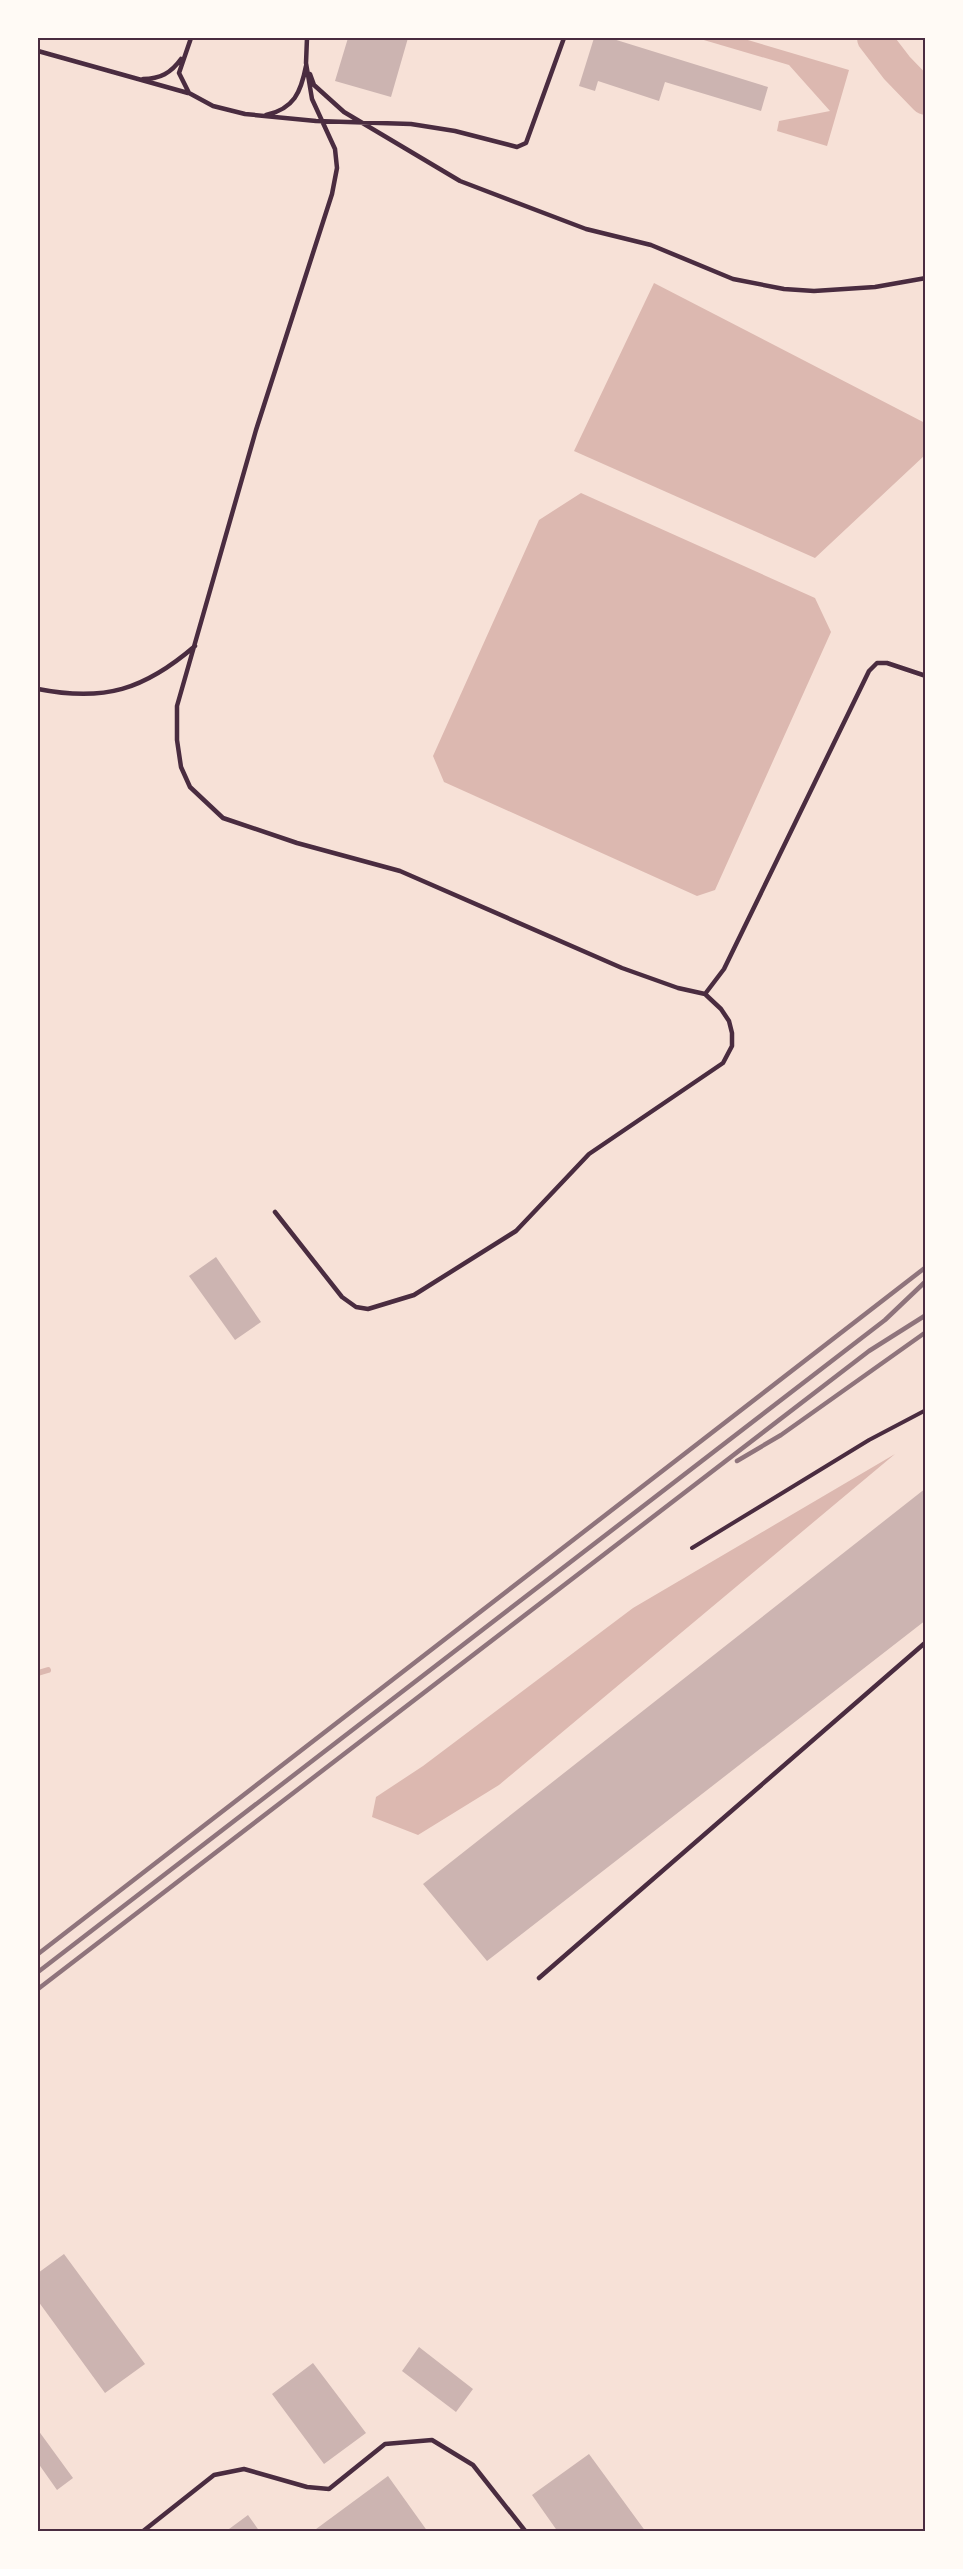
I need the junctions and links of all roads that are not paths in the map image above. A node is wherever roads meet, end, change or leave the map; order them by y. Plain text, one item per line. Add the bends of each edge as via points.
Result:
1 (191, 38) edge
2 (307, 38) edge
3 (564, 38) edge
4 (38, 51) edge
5 (186, 52) junction
6 (306, 63) junction
7 (135, 78) junction
8 (189, 93) junction
9 (245, 114) junction
10 (324, 121) junction
11 (362, 123) junction
12 (926, 278) edge
13 (195, 646) junction
14 (926, 676) edge
15 (38, 689) edge
16 (705, 994) junction
17 (275, 1212) dead end
18 (926, 1641) edge
19 (539, 1978) dead end
20 (142, 2532) edge
21 (526, 2532) edge

1 - 5 lane
2 - 6 lane
3 - 11 lane via 522,146 435,127
4 - 7 lane
5 - 7 lane via 177,66 161,76
5 - 8 lane via 179,73
6 - 9 lane via 301,86 290,106 265,116
6 - 10 lane via 312,99
6 - 11 lane via 315,84 344,112
7 - 8 lane
8 - 9 lane via 213,106
9 - 10 lane
10 - 11 lane
10 - 13 lane via 335,149 337,168 332,194 256,430
11 - 12 lane via 460,181 586,229 651,245 733,279 814,291
13 - 15 lane via 172,666 113,693 91,696
13 - 16 lane via 177,706 181,767 190,787 223,818 400,871 622,968
14 - 16 lane via 887,663 877,663 869,670 724,969
16 - 17 lane via 729,1021 732,1046 723,1063 589,1154 516,1231 414,1295 368,1309 356,1307 342,1297
18 - 19 lane
20 - 21 lane via 214,2475 244,2469 307,2487 329,2489 385,2444 432,2440 473,2465

